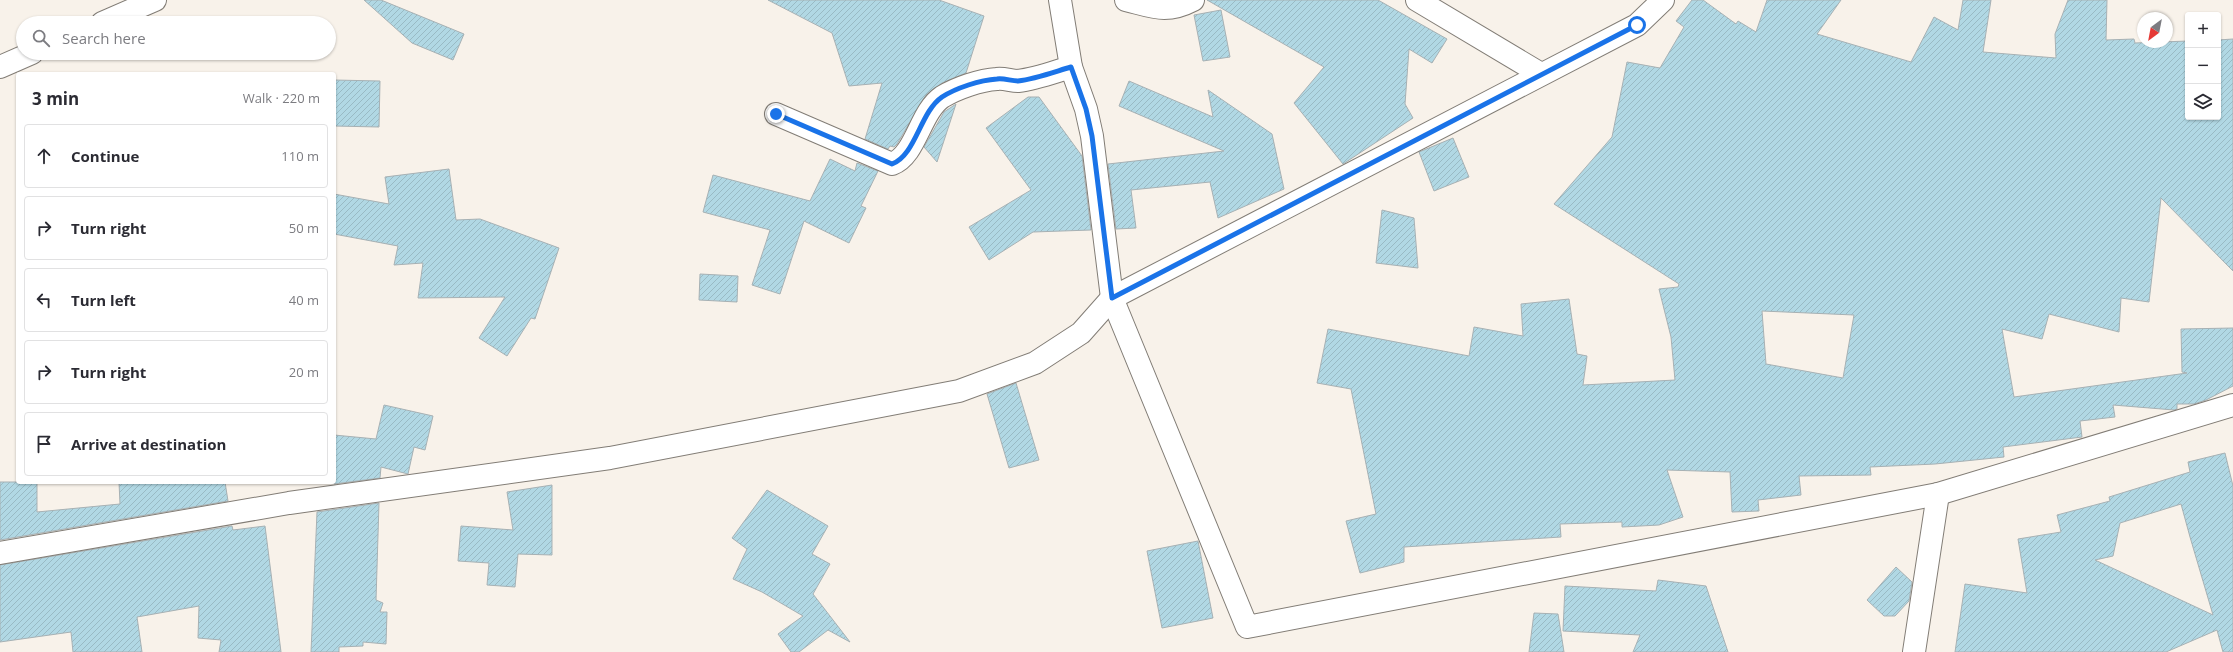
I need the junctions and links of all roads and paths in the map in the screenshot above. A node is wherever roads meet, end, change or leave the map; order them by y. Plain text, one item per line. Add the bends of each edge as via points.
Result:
1 (155, 0) edge
2 (1060, 0) edge
3 (1126, 0) edge
4 (1193, 0) edge
5 (1417, 0) edge
6 (1663, 0) edge
7 (118, 16) edge
8 (16, 60) edge
9 (0, 67) edge
10 (1071, 67) junction
11 (1541, 74) junction
12 (776, 114) dead end
13 (1112, 298) junction
14 (2233, 405) edge
15 (1938, 494) junction
16 (0, 553) edge
17 (1914, 652) edge

1 - 7 street
2 - 10 street
3 - 4 street via 1161,9 1178,8
5 - 11 street
6 - 11 street via 1637,25
8 - 9 street
10 - 12 street via 1018,81 997,79 960,89 942,98 930,110 905,155 892,164
10 - 13 street via 1086,109 1092,136
11 - 13 street
13 - 15 street via 1247,627
13 - 16 street via 1081,333 1035,363 959,391 610,458 288,503
14 - 15 street
15 - 17 street

